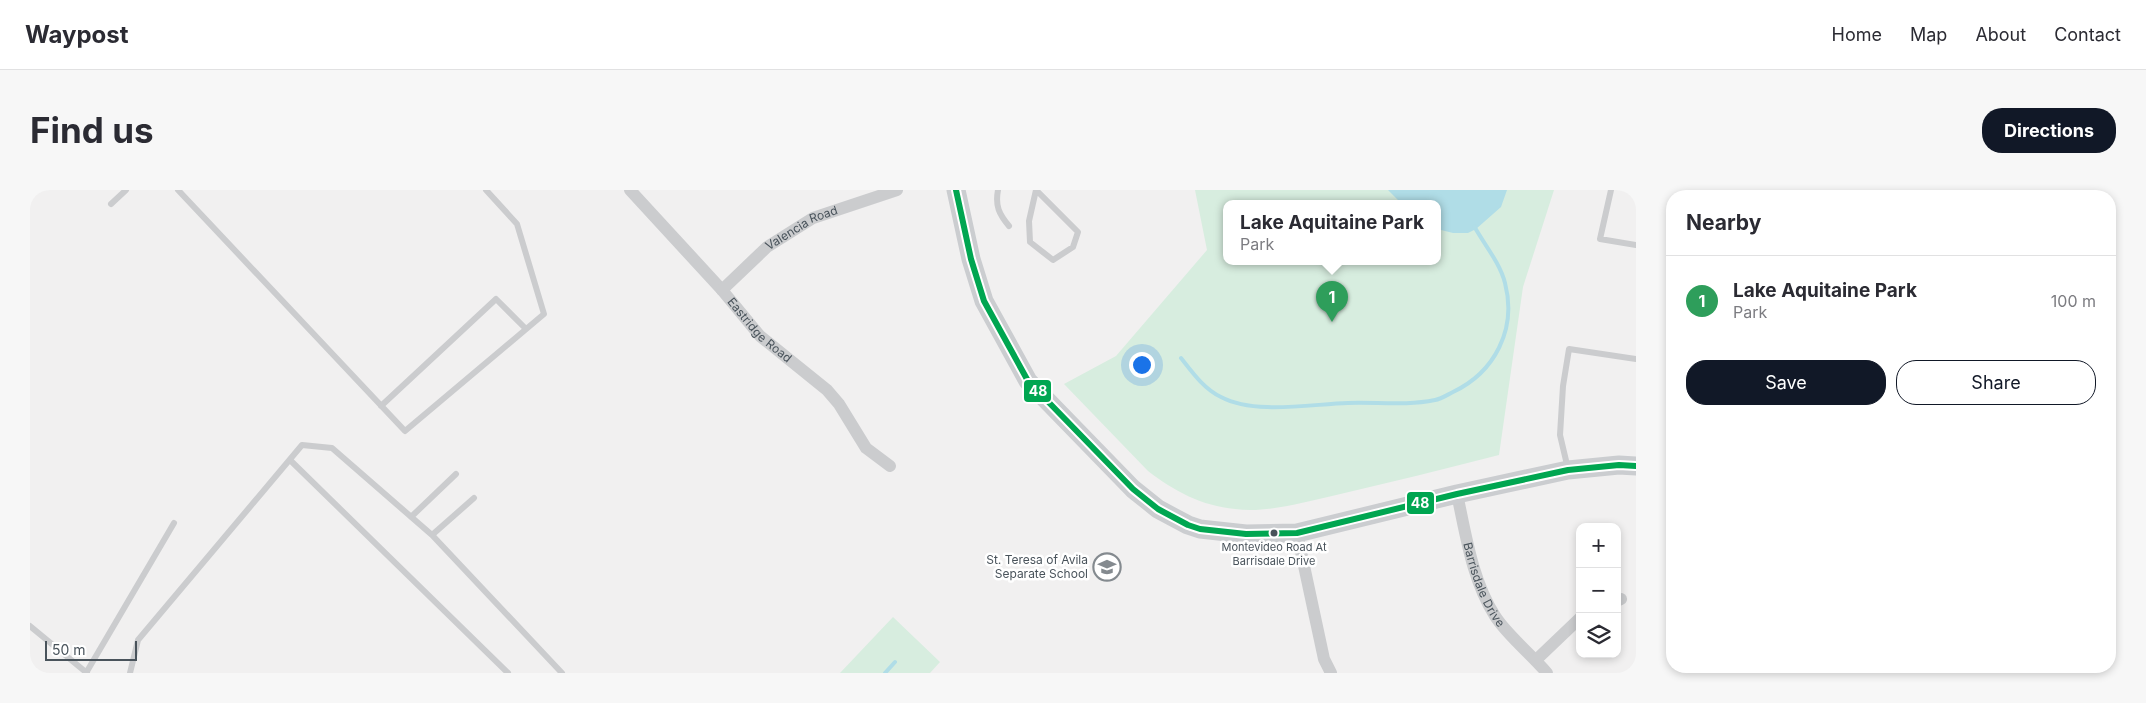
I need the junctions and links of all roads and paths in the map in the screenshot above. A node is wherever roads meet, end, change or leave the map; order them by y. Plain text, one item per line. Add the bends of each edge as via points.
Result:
1 (126, 190) edge
2 (178, 190) edge
3 (486, 190) edge
4 (630, 190) edge
5 (897, 190) edge
6 (956, 190) edge
7 (998, 190) edge
8 (1036, 190) edge
9 (1611, 190) edge
10 (111, 204) dead end
11 (1010, 226) dead end
12 (1636, 245) edge
13 (722, 290) junction
14 (526, 329) junction
15 (1636, 359) edge
16 (381, 406) junction
17 (290, 460) junction
18 (890, 466) dead end
19 (1636, 466) edge
20 (1568, 470) junction
21 (456, 474) dead end
22 (1457, 494) junction
23 (474, 498) dead end
24 (411, 516) junction
25 (174, 523) dead end
26 (1297, 533) junction
27 (432, 535) junction
28 (1576, 622) edge
29 (30, 626) edge
30 (1536, 660) junction
31 (131, 672) edge
32 (87, 673) edge
33 (508, 673) edge
34 (562, 673) edge
35 (1331, 673) edge
36 (1547, 673) edge

1 - 10 lane
2 - 16 lane
3 - 14 lane via 517,224 544,314
4 - 13 street, Eastridge Road
5 - 13 street, Valencia Road via 813,218 766,247
6 - 26 street via 984,301 1028,381 1133,489 1158,509 1200,529 1246,534
7 - 11 lane via 996,206
8 - 8 lane via 1078,232 1073,247 1053,260 1030,242 1029,221
9 - 12 lane via 1600,238
13 - 18 street, Eastridge Road via 760,336 826,390 839,404 866,448
14 - 16 lane via 405,431
14 - 16 lane via 496,300
15 - 20 lane via 1569,349 1560,435
17 - 24 lane via 302,445 332,448
17 - 31 lane via 138,640
17 - 33 lane
19 - 20 street
20 - 22 street
21 - 24 lane
22 - 26 street
22 - 30 street, Barrisdale Drive via 1472,562 1484,596 1496,617
23 - 27 lane
24 - 27 lane
25 - 32 lane
26 - 35 street via 1324,659
27 - 34 lane
28 - 30 street
29 - 32 lane
30 - 36 street, Barrisdale Drive

